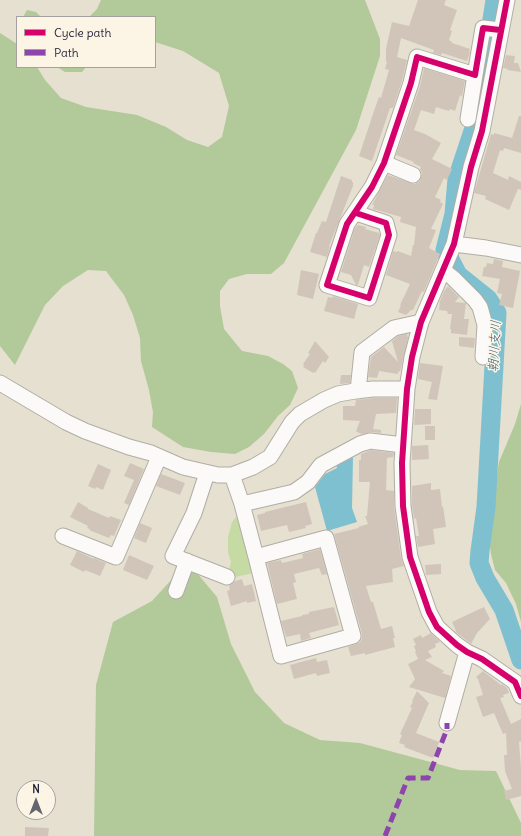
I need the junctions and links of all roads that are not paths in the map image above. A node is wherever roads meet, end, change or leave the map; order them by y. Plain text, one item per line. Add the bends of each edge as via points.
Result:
1 (507, 0) edge
2 (500, 30) junction
3 (475, 75) junction
4 (468, 119) dead end
5 (384, 162) junction
6 (413, 175) dead end
7 (356, 213) junction
8 (521, 255) edge
9 (449, 257) junction
10 (421, 322) junction
11 (483, 357) dead end
12 (0, 383) edge
13 (407, 389) junction
14 (358, 391) junction
15 (403, 445) junction
16 (159, 457) junction
17 (207, 473) junction
18 (232, 475) junction
19 (242, 504) junction
20 (63, 536) dead end
21 (256, 558) junction
22 (187, 562) junction
23 (227, 577) dead end
24 (176, 591) dead end
25 (467, 652) junction
26 (521, 696) edge
27 (447, 724) dead end

1 - 2 street
2 - 3 street via 483,28
2 - 9 street via 482,131
3 - 4 street
3 - 5 street via 417,57 411,83
5 - 6 street
5 - 7 street
7 - 7 street via 347,224 328,285 369,298 389,235 386,223
8 - 9 street via 486,248
9 - 10 street
9 - 11 street via 452,278 480,307 485,325
10 - 13 street
10 - 14 street via 394,328 362,352
12 - 16 street via 85,431
13 - 14 street
13 - 15 street
14 - 18 street via 338,394 312,406 292,422 270,457
15 - 19 street via 370,441 360,444 321,466 308,482 294,492
15 - 25 street via 403,506 410,557 429,612 437,627
16 - 17 street
16 - 20 street via 116,558
17 - 18 street
17 - 22 street via 194,513 173,556
18 - 19 street
19 - 21 street
21 - 21 street via 326,538 353,636 281,656
22 - 23 street
22 - 24 street
25 - 26 street via 482,659 515,682
25 - 27 street

